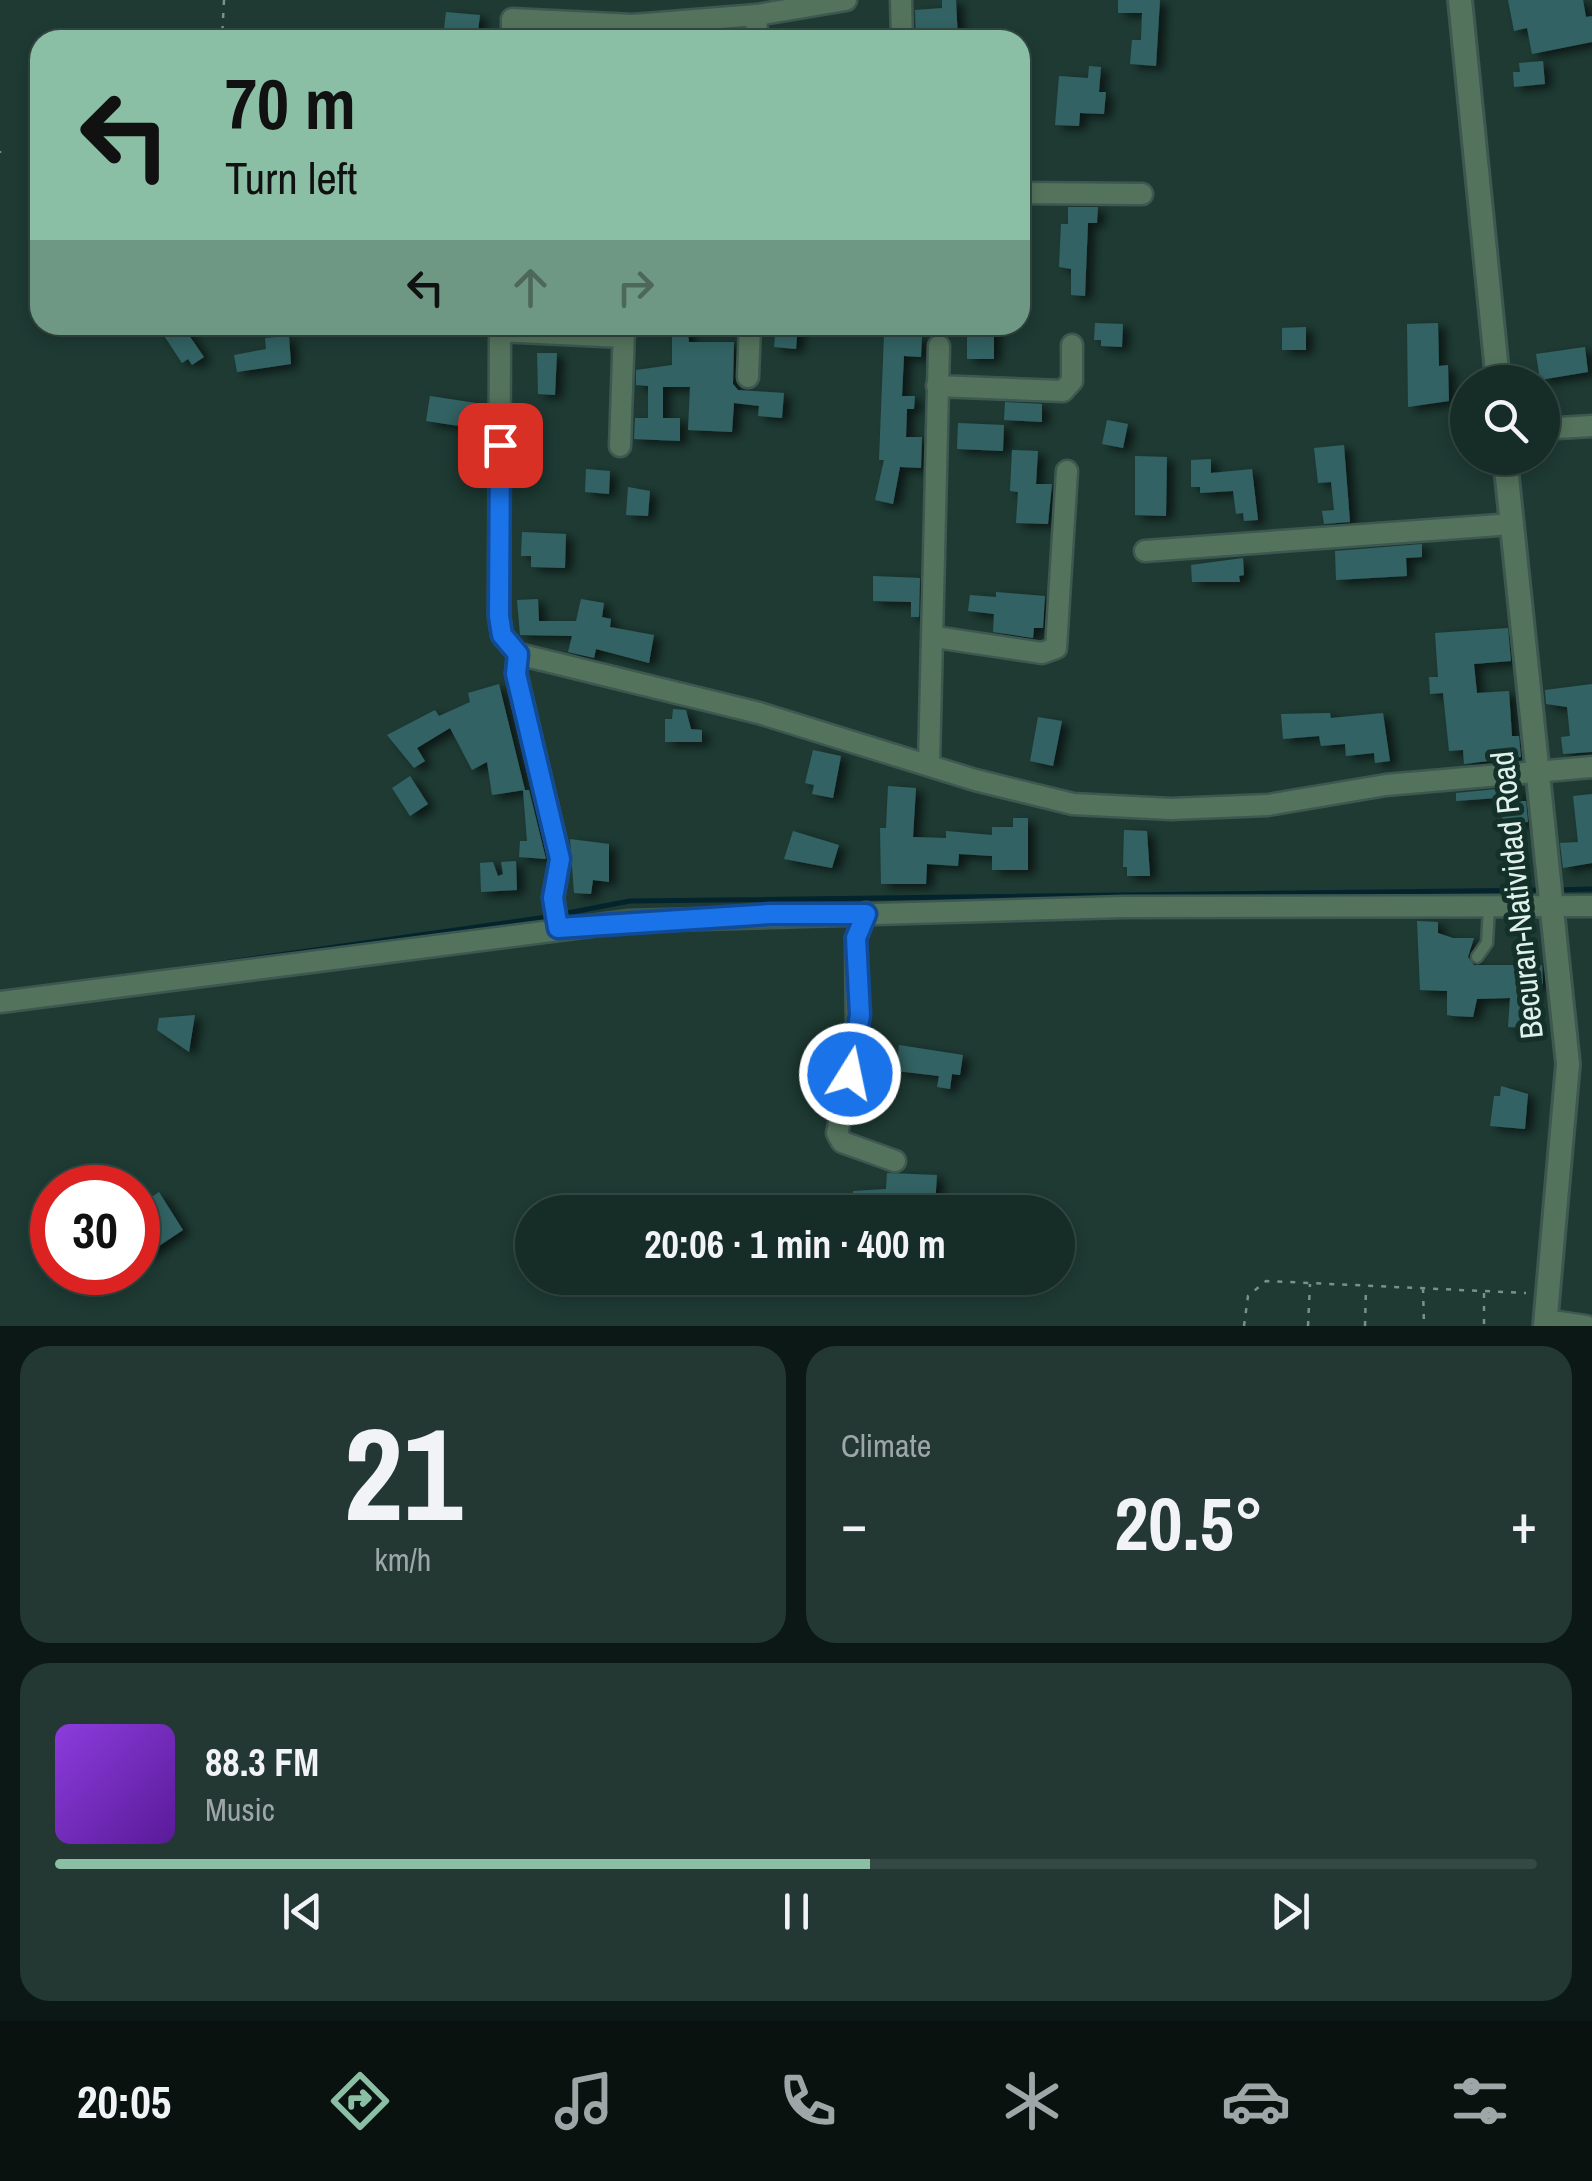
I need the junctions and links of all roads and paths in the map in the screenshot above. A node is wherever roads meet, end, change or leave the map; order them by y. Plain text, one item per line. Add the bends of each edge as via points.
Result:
1 (224, 0) edge
2 (846, 0) edge
3 (901, 0) edge
4 (1460, 0) edge
5 (756, 15) junction
6 (222, 30) edge
7 (512, 30) edge
8 (607, 30) edge
9 (654, 30) edge
10 (756, 30) edge
11 (902, 30) edge
12 (1030, 192) edge
13 (1142, 194) dead end
14 (500, 335) edge
15 (624, 335) edge
16 (750, 335) edge
17 (1072, 345) dead end
18 (940, 346) dead end
19 (1496, 365) edge
20 (748, 377) dead end
21 (938, 386) junction
22 (1592, 426) edge
23 (1560, 428) edge
24 (620, 446) dead end
25 (1067, 471) dead end
26 (1508, 475) edge
27 (1513, 524) junction
28 (1146, 550) dead end
29 (935, 638) junction
30 (518, 654) junction
31 (929, 764) junction
32 (1592, 767) edge
33 (1535, 771) junction
34 (1547, 894) junction
35 (1592, 906) edge
36 (1489, 908) junction
37 (866, 914) junction
38 (558, 928) junction
39 (1478, 957) dead end
40 (0, 1002) edge
41 (896, 1161) dead end
42 (1310, 1283) junction
43 (1366, 1286) junction
44 (1423, 1286) junction
45 (1484, 1292) junction
46 (1534, 1293) dead end
47 (1545, 1323) edge
48 (1244, 1326) edge
49 (1308, 1326) edge
50 (1365, 1326) edge
51 (1424, 1326) edge
52 (1484, 1326) edge
53 (1586, 1326) edge

1 - 6 path
2 - 5 street
3 - 11 street
4 - 19 street
5 - 9 street
5 - 10 street
7 - 8 street via 512,19
12 - 13 street
14 - 30 street via 499,616 502,635
15 - 24 street
16 - 20 street
17 - 21 street via 1072,381 1063,392
18 - 21 street
21 - 29 street
22 - 23 street
25 - 29 street via 1056,648 1042,653
26 - 27 street, Becuran-Natividad Road
27 - 28 street
27 - 33 street, Becuran-Natividad Road
29 - 31 street
30 - 31 street via 759,713
30 - 38 street via 516,674 560,859 553,898
31 - 33 street via 1046,799 1171,810 1268,805 1386,784
32 - 33 street
33 - 34 street, Becuran-Natividad Road
34 - 35 street
34 - 36 street
34 - 47 street, Becuran-Natividad Road via 1568,1064
36 - 37 street via 1334,904
36 - 39 lane
37 - 38 street
37 - 41 street via 856,938 857,1042 837,1133 848,1145
38 - 40 street
42 - 43 path
42 - 48 path via 1266,1281 1248,1296
42 - 49 path
43 - 44 path
43 - 50 path
44 - 45 path
44 - 51 path
45 - 46 path
45 - 52 path
47 - 53 street

